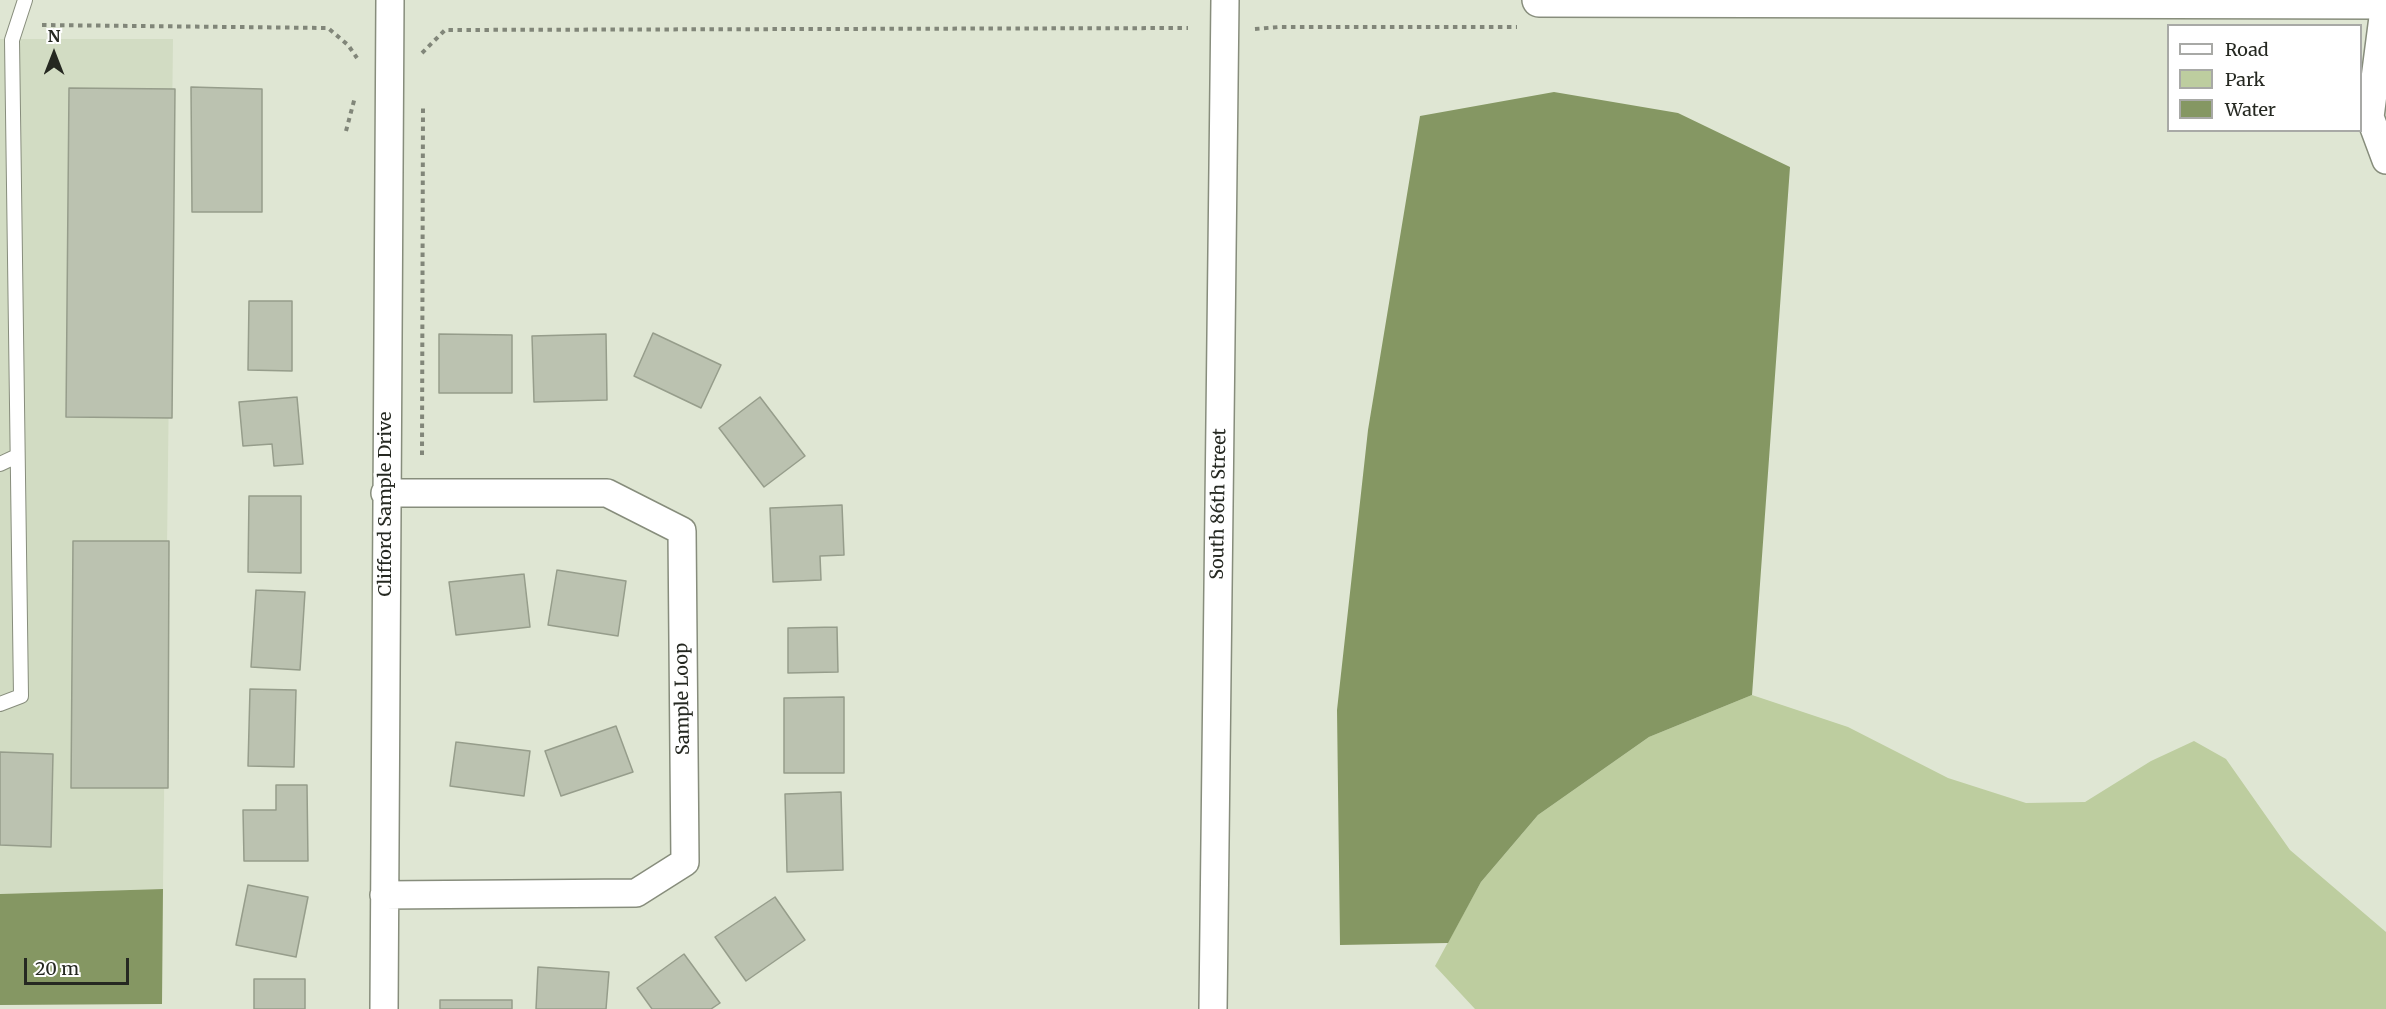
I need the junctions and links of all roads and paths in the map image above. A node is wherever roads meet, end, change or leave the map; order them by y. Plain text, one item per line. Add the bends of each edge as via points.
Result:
1 (25, 0) edge
2 (390, 0) edge
3 (1225, 0) edge
4 (1539, 0) edge
5 (1921, 1) edge
6 (2386, 2) edge
7 (60, 25) dead end
8 (1188, 28) dead end
9 (419, 60) dead end
10 (358, 66) dead end
11 (357, 92) dead end
12 (422, 99) dead end
13 (7, 112) edge
14 (346, 131) dead end
15 (2386, 160) edge
16 (422, 455) dead end
17 (18, 456) junction
18 (0, 464) edge
19 (385, 493) junction
20 (0, 704) edge
21 (384, 895) junction
22 (384, 1009) edge
23 (1213, 1009) edge

1 - 13 lane via 12,40
2 - 19 street, Clifford Sample Drive
3 - 23 street, South 86th Street
4 - 5 main road
5 - 6 main road
6 - 15 street via 2370,117
7 - 10 path via 328,28 348,45
8 - 9 path via 445,30
11 - 14 path
12 - 16 path
13 - 17 lane
17 - 18 lane
17 - 20 lane via 21,696
19 - 21 street, Clifford Sample Drive
19 - 21 street, Sample Loop via 607,493 681,531 685,862 636,893
21 - 22 street, Clifford Sample Drive

